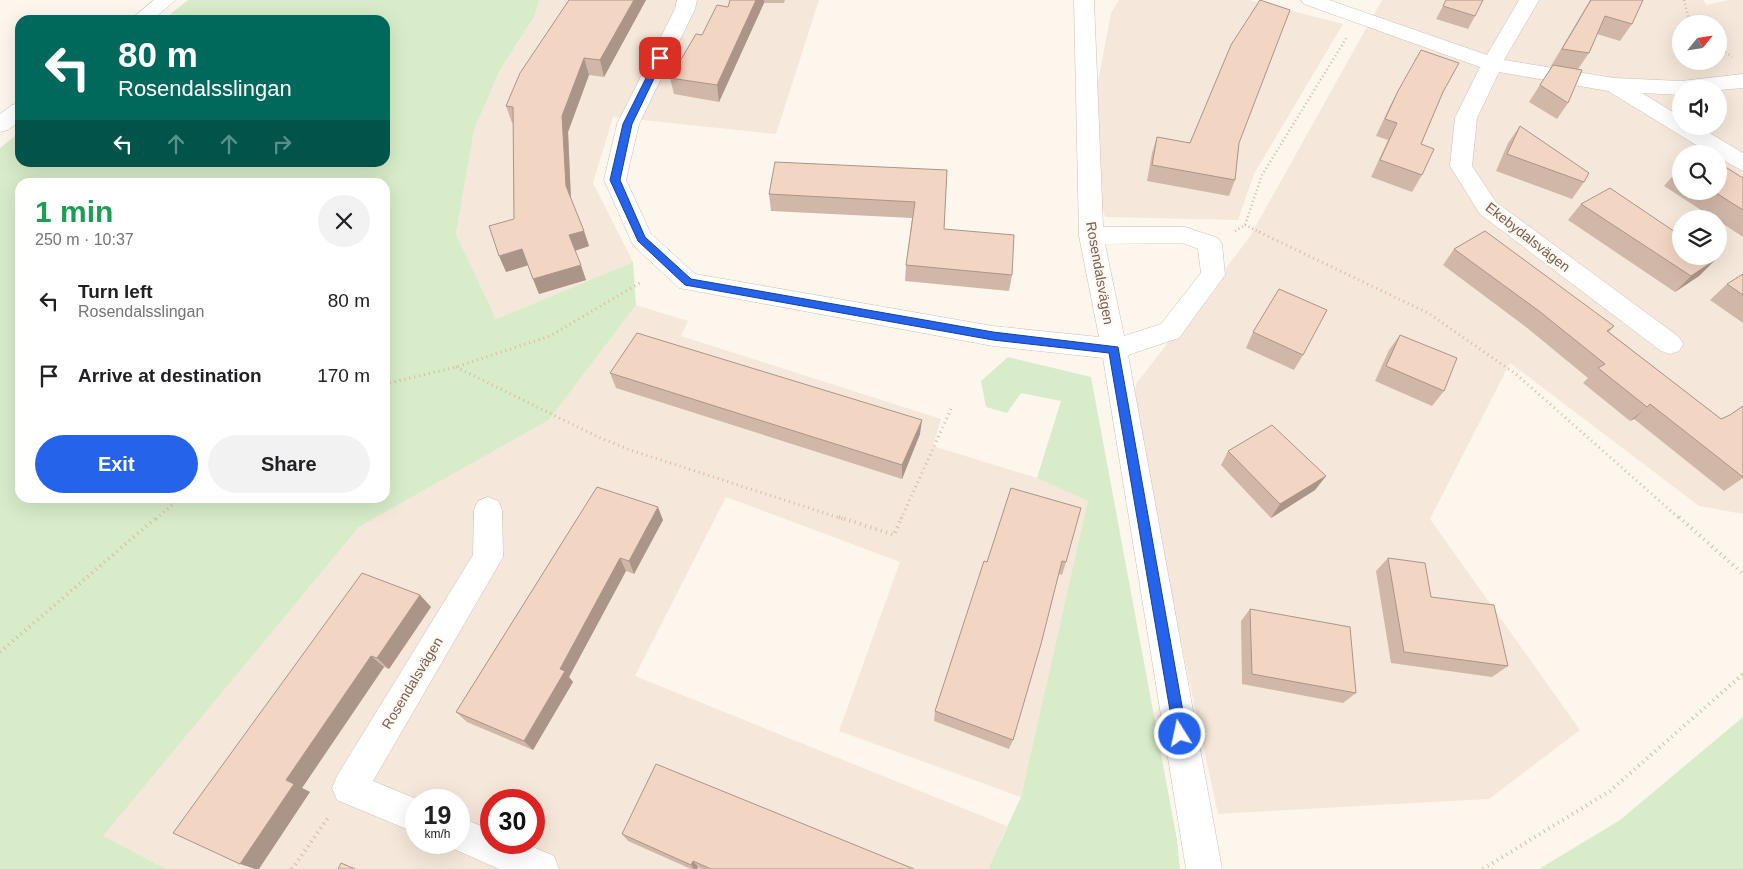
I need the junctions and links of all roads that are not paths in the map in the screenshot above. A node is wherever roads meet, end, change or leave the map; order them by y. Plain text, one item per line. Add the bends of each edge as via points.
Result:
1 (166, 0) edge
2 (687, 0) edge
3 (1084, 0) edge
4 (1311, 0) edge
5 (1529, 0) edge
6 (146, 15) edge
7 (1492, 64) junction
8 (1743, 81) edge
9 (1614, 85) junction
10 (15, 114) edge
11 (1672, 120) edge
12 (0, 125) edge
13 (1697, 135) edge
14 (1743, 163) edge
15 (1091, 236) junction
16 (1670, 344) dead end
17 (1114, 350) junction
18 (488, 510) dead end
19 (405, 811) edge
20 (470, 839) edge
21 (541, 869) edge
22 (1204, 869) edge

1 - 6 street
2 - 17 street via 628,124 615,180 641,239 688,282 993,336
3 - 15 street, Rosendalsvägen
4 - 7 street
5 - 7 street, Ekebydalsvägen
7 - 9 street
7 - 16 street, Ekebydalsvägen via 1466,118 1461,166 1488,208
8 - 9 street via 1681,88
9 - 11 street
10 - 12 street
13 - 14 street
15 - 17 street, Rosendalsvägen
15 - 17 street via 1185,235 1210,244 1213,274 1170,331
17 - 22 street, Rosendalsvägen
18 - 19 street, Rosendalsvägen via 488,557 349,788
20 - 21 street

